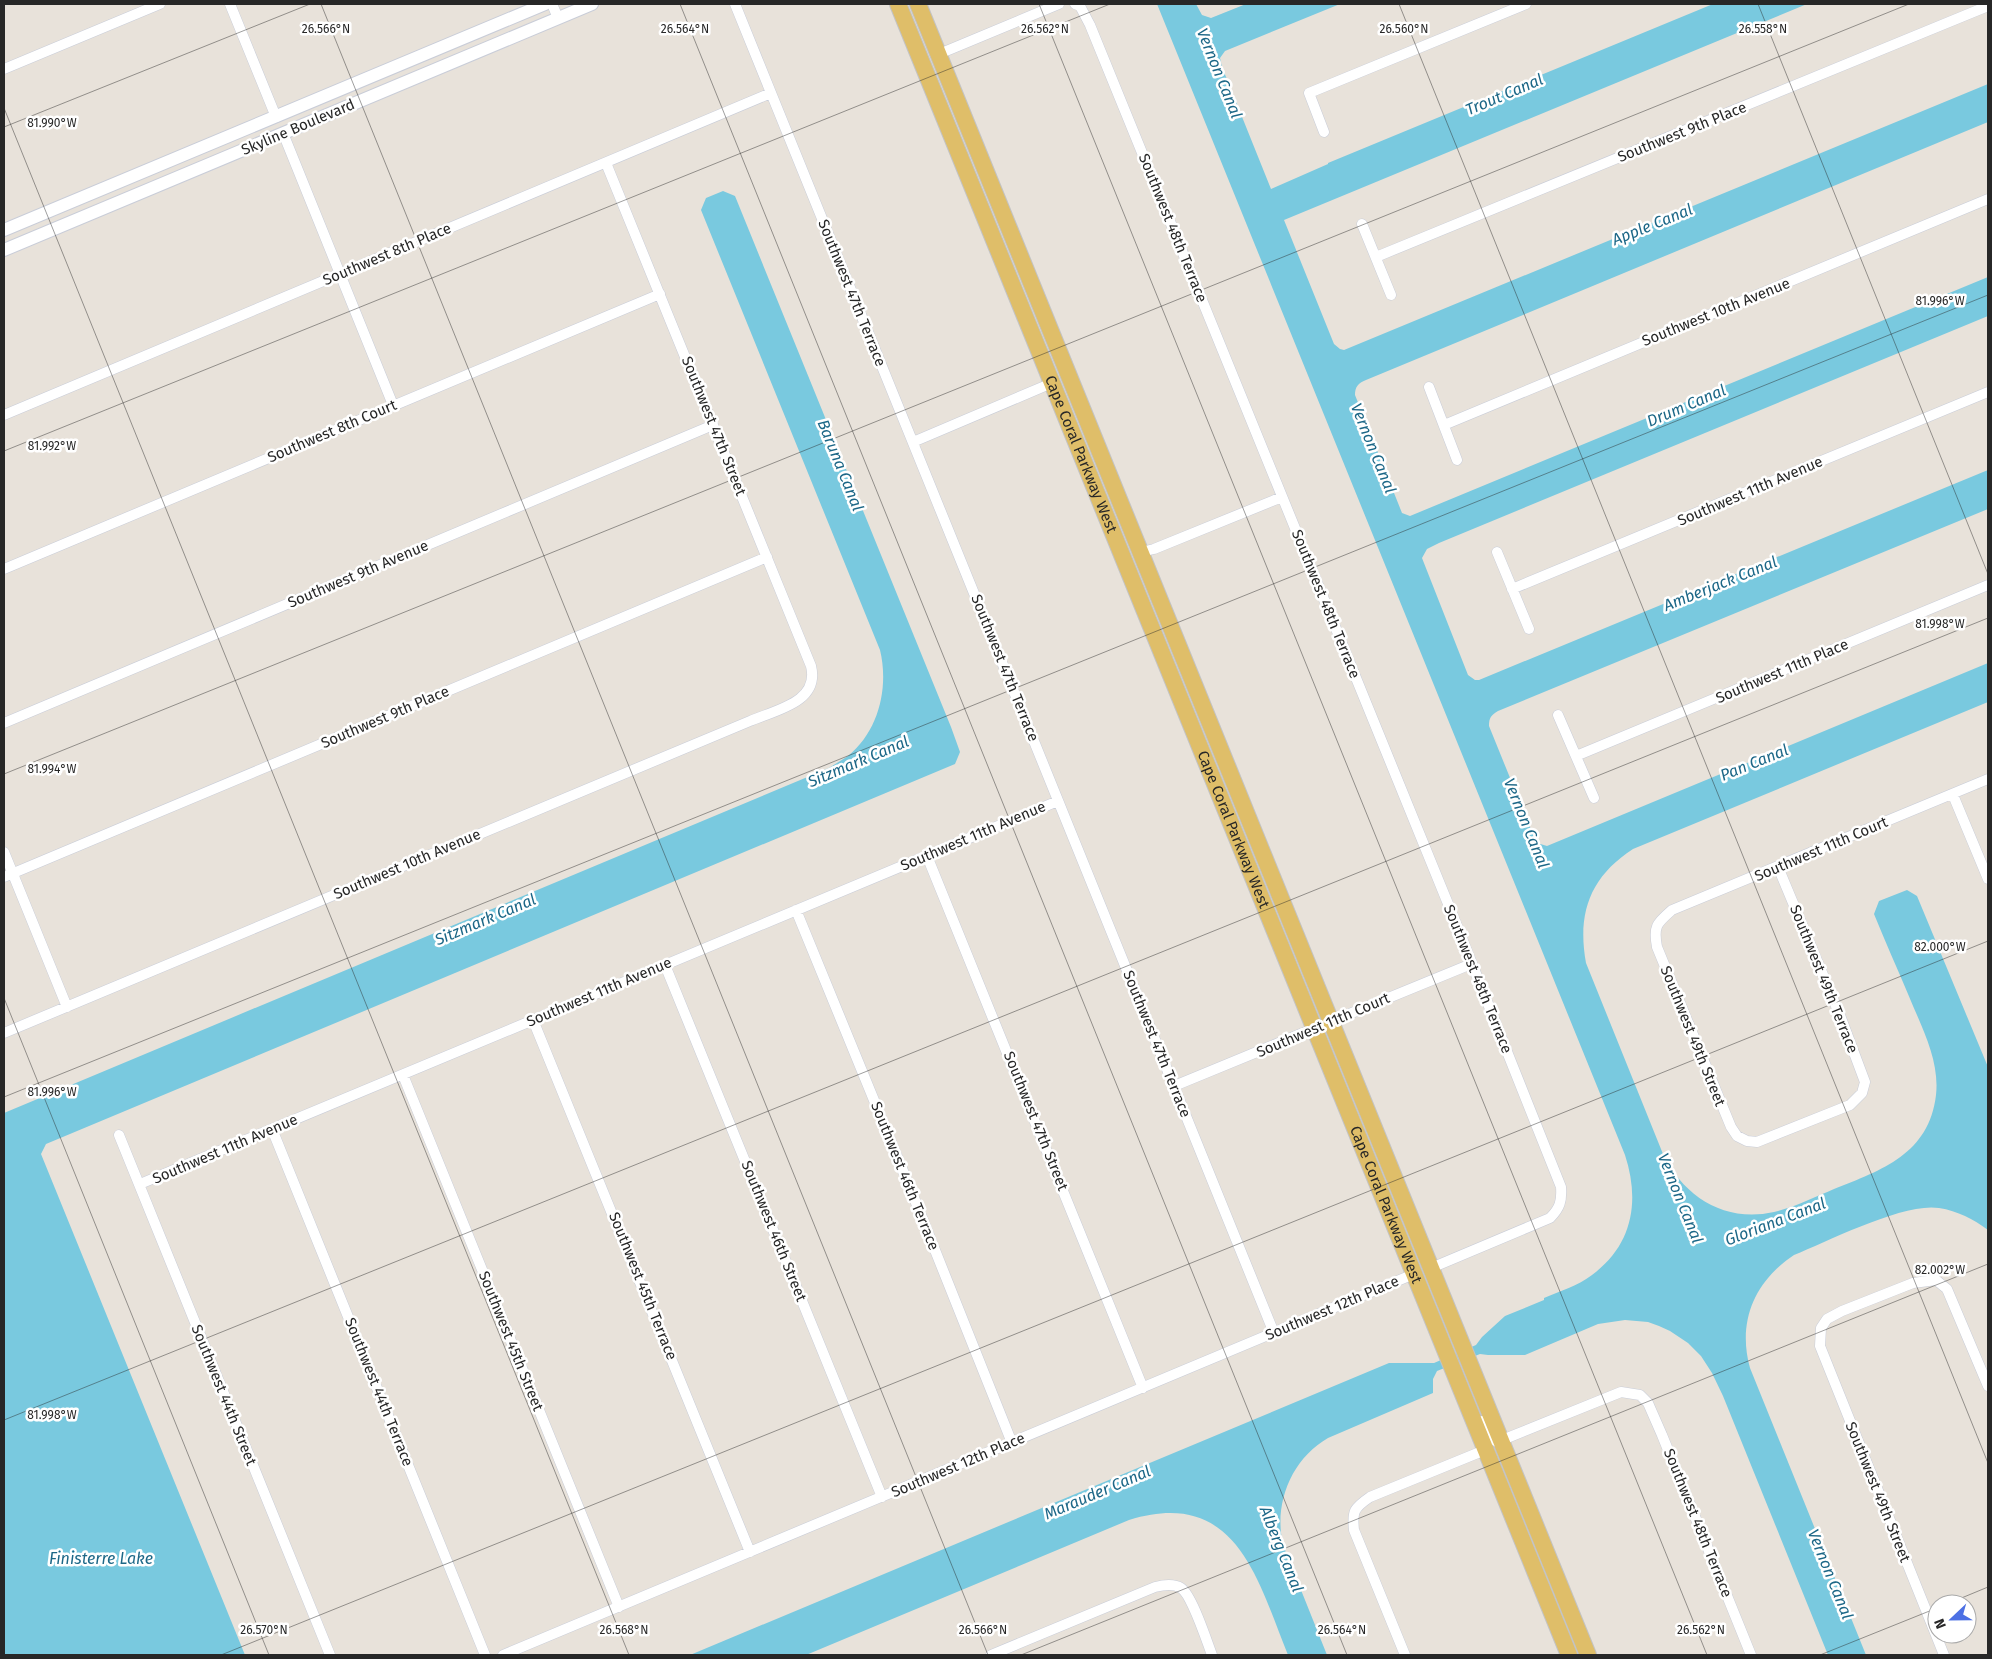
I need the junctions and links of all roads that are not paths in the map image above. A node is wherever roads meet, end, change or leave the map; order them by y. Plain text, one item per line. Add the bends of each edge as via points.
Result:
1 (160, 4) edge
2 (230, 4) edge
3 (545, 4) edge
4 (552, 4) edge
5 (592, 4) edge
6 (735, 4) edge
7 (898, 4) edge
8 (918, 4) edge
9 (1059, 4) edge
10 (1075, 4) edge
11 (1526, 4) edge
12 (1988, 6) edge
13 (558, 18) junction
14 (938, 54) junction
15 (4, 69) edge
16 (771, 94) junction
17 (276, 117) junction
18 (1324, 132) dead end
19 (283, 133) junction
20 (606, 163) junction
21 (1988, 199) edge
22 (1362, 224) dead end
23 (4, 230) edge
24 (4, 250) edge
25 (1376, 257) junction
26 (340, 274) junction
27 (660, 294) junction
28 (1391, 295) dead end
29 (1052, 383) junction
30 (1429, 387) dead end
31 (1988, 392) edge
32 (393, 406) junction
33 (4, 415) edge
34 (1444, 424) junction
35 (713, 425) junction
36 (1072, 433) junction
37 (913, 442) junction
38 (1457, 460) dead end
39 (1282, 497) junction
40 (1141, 552) junction
41 (1497, 552) dead end
42 (767, 557) junction
43 (4, 569) edge
44 (1130, 574) junction
45 (1988, 585) edge
46 (1512, 589) junction
47 (1530, 629) dead end
48 (1194, 685) junction
49 (809, 691) joint
50 (1558, 715) dead end
51 (4, 723) edge
52 (1576, 756) junction
53 (1988, 779) edge
54 (1953, 794) junction
55 (1594, 798) dead end
56 (1058, 800) junction
57 (4, 852) edge
58 (926, 856) junction
59 (1778, 867) junction
60 (8, 875) edge
61 (1988, 878) edge
62 (796, 910) junction
63 (1657, 923) joint
64 (1471, 964) junction
65 (665, 965) junction
66 (67, 1007) junction
67 (533, 1020) junction
68 (1331, 1021) junction
69 (1314, 1028) junction
70 (4, 1033) edge
71 (403, 1075) junction
72 (1174, 1086) junction
73 (272, 1129) junction
74 (120, 1136) dead end
75 (1747, 1141) joint
76 (140, 1184) junction
77 (1431, 1268) junction
78 (1414, 1274) junction
79 (1274, 1333) junction
80 (1439, 1336) junction
81 (1988, 1386) edge
82 (1143, 1388) junction
83 (1502, 1441) junction
84 (1012, 1443) junction
85 (1485, 1450) junction
86 (882, 1497) junction
87 (750, 1552) junction
88 (1535, 1572) junction
89 (619, 1607) junction
90 (330, 1655) edge
91 (485, 1655) edge
92 (503, 1655) edge
93 (992, 1655) edge
94 (1212, 1655) edge
95 (1405, 1655) edge
96 (1569, 1655) edge
97 (1580, 1655) edge
98 (1588, 1655) edge
99 (1751, 1655) edge
100 (1944, 1655) edge

1 - 15 street
2 - 17 street
3 - 17 street, Skyline Boulevard
4 - 13 street
5 - 13 street, Skyline Boulevard
6 - 16 street, Southwest 47th Terrace
7 - 29 main road, Cape Coral Parkway West
8 - 14 main road, Cape Coral Parkway West
9 - 14 street
10 - 39 street, Southwest 48th Terrace via 1080,6 1090,25
11 - 18 street via 1309,93
12 - 25 street, Southwest 9th Place
13 - 19 street, Skyline Boulevard
14 - 40 main road, Cape Coral Parkway West
16 - 20 street, Southwest 8th Place
16 - 37 street, Southwest 47th Terrace
17 - 19 street
17 - 23 street, Skyline Boulevard
19 - 24 street, Skyline Boulevard
19 - 26 street
20 - 26 street, Southwest 8th Place
20 - 27 street, Southwest 47th Street
21 - 34 street, Southwest 10th Avenue
22 - 25 street
25 - 28 street
26 - 32 street
26 - 33 street, Southwest 8th Place
27 - 32 street, Southwest 8th Court
27 - 35 street, Southwest 47th Street
29 - 36 main road, Cape Coral Parkway West
29 - 37 street
30 - 34 street
31 - 46 street, Southwest 11th Avenue
32 - 43 street, Southwest 8th Court
34 - 38 street
35 - 42 street, Southwest 47th Street
35 - 51 street, Southwest 9th Avenue
36 - 40 main road via 1088,449 1124,536
36 - 44 main road, Cape Coral Parkway West
37 - 56 street, Southwest 47th Terrace
39 - 40 street
39 - 64 street, Southwest 48th Terrace
40 - 48 main road, Cape Coral Parkway West
41 - 46 street
42 - 49 street, Southwest 47th Street via 811,666 814,677
42 - 60 street, Southwest 9th Place
44 - 48 main road via 1138,574 1141,578 1174,659
44 - 69 main road, Cape Coral Parkway West
45 - 52 street, Southwest 11th Place
46 - 47 street
48 - 68 main road, Cape Coral Parkway West
49 - 66 street, Southwest 10th Avenue via 801,699 750,721
50 - 52 street
52 - 55 street
53 - 54 street, Southwest 11th Court
54 - 59 street, Southwest 11th Court
54 - 61 street
56 - 58 street, Southwest 11th Avenue
56 - 72 street, Southwest 47th Terrace
57 - 60 street
58 - 62 street, Southwest 11th Avenue
58 - 82 street, Southwest 47th Street
59 - 63 street, Southwest 11th Court via 1672,910
59 - 75 street, Southwest 49th Terrace via 1865,1082 1862,1092 1850,1105 1757,1142
60 - 66 street
62 - 65 street, Southwest 11th Avenue
62 - 84 street, Southwest 46th Terrace
63 - 75 street, Southwest 49th Street via 1657,947 1708,1072 1731,1127 1737,1136
64 - 68 street, Southwest 11th Court
64 - 77 street, Southwest 48th Terrace via 1561,1187 1562,1198 1550,1218
65 - 67 street, Southwest 11th Avenue
65 - 86 street, Southwest 46th Street
66 - 70 street, Southwest 10th Avenue
67 - 71 street, Southwest 11th Avenue
67 - 87 street, Southwest 45th Terrace
68 - 69 street, Southwest 11th Court
68 - 77 main road, Cape Coral Parkway West
69 - 72 street, Southwest 11th Court
69 - 78 main road, Cape Coral Parkway West
71 - 73 street, Southwest 11th Avenue
71 - 89 street, Southwest 45th Street
72 - 79 street, Southwest 47th Terrace
73 - 76 street, Southwest 11th Avenue
73 - 91 street, Southwest 44th Terrace
74 - 76 street, Southwest 44th Street
76 - 90 street, Southwest 44th Street
77 - 83 main road, Cape Coral Parkway West
78 - 79 street, Southwest 12th Place
78 - 80 main road, Cape Coral Parkway West
79 - 82 street, Southwest 12th Place
80 - 83 street via 1453,1348 1485,1429 1494,1441
80 - 85 main road, Cape Coral Parkway West
81 - 100 street, Southwest 49th Street via 1947,1288 1936,1280 1914,1283 1842,1311 1827,1319 1821,1328 1820,1346
82 - 84 street, Southwest 12th Place
83 - 98 main road, Cape Coral Parkway West
83 - 99 street, Southwest 48th Terrace via 1621,1392 1640,1395 1648,1403 1662,1435
84 - 86 street, Southwest 12th Place
85 - 88 main road, Cape Coral Parkway West
85 - 95 street via 1370,1497 1357,1505 1352,1516 1354,1530
86 - 87 street, Southwest 12th Place
87 - 89 street, Southwest 12th Place
88 - 96 main road, Cape Coral Parkway West
88 - 97 main road via 1546,1574
89 - 92 street, Southwest 12th Place
93 - 94 street via 1166,1585 1181,1588 1188,1597

